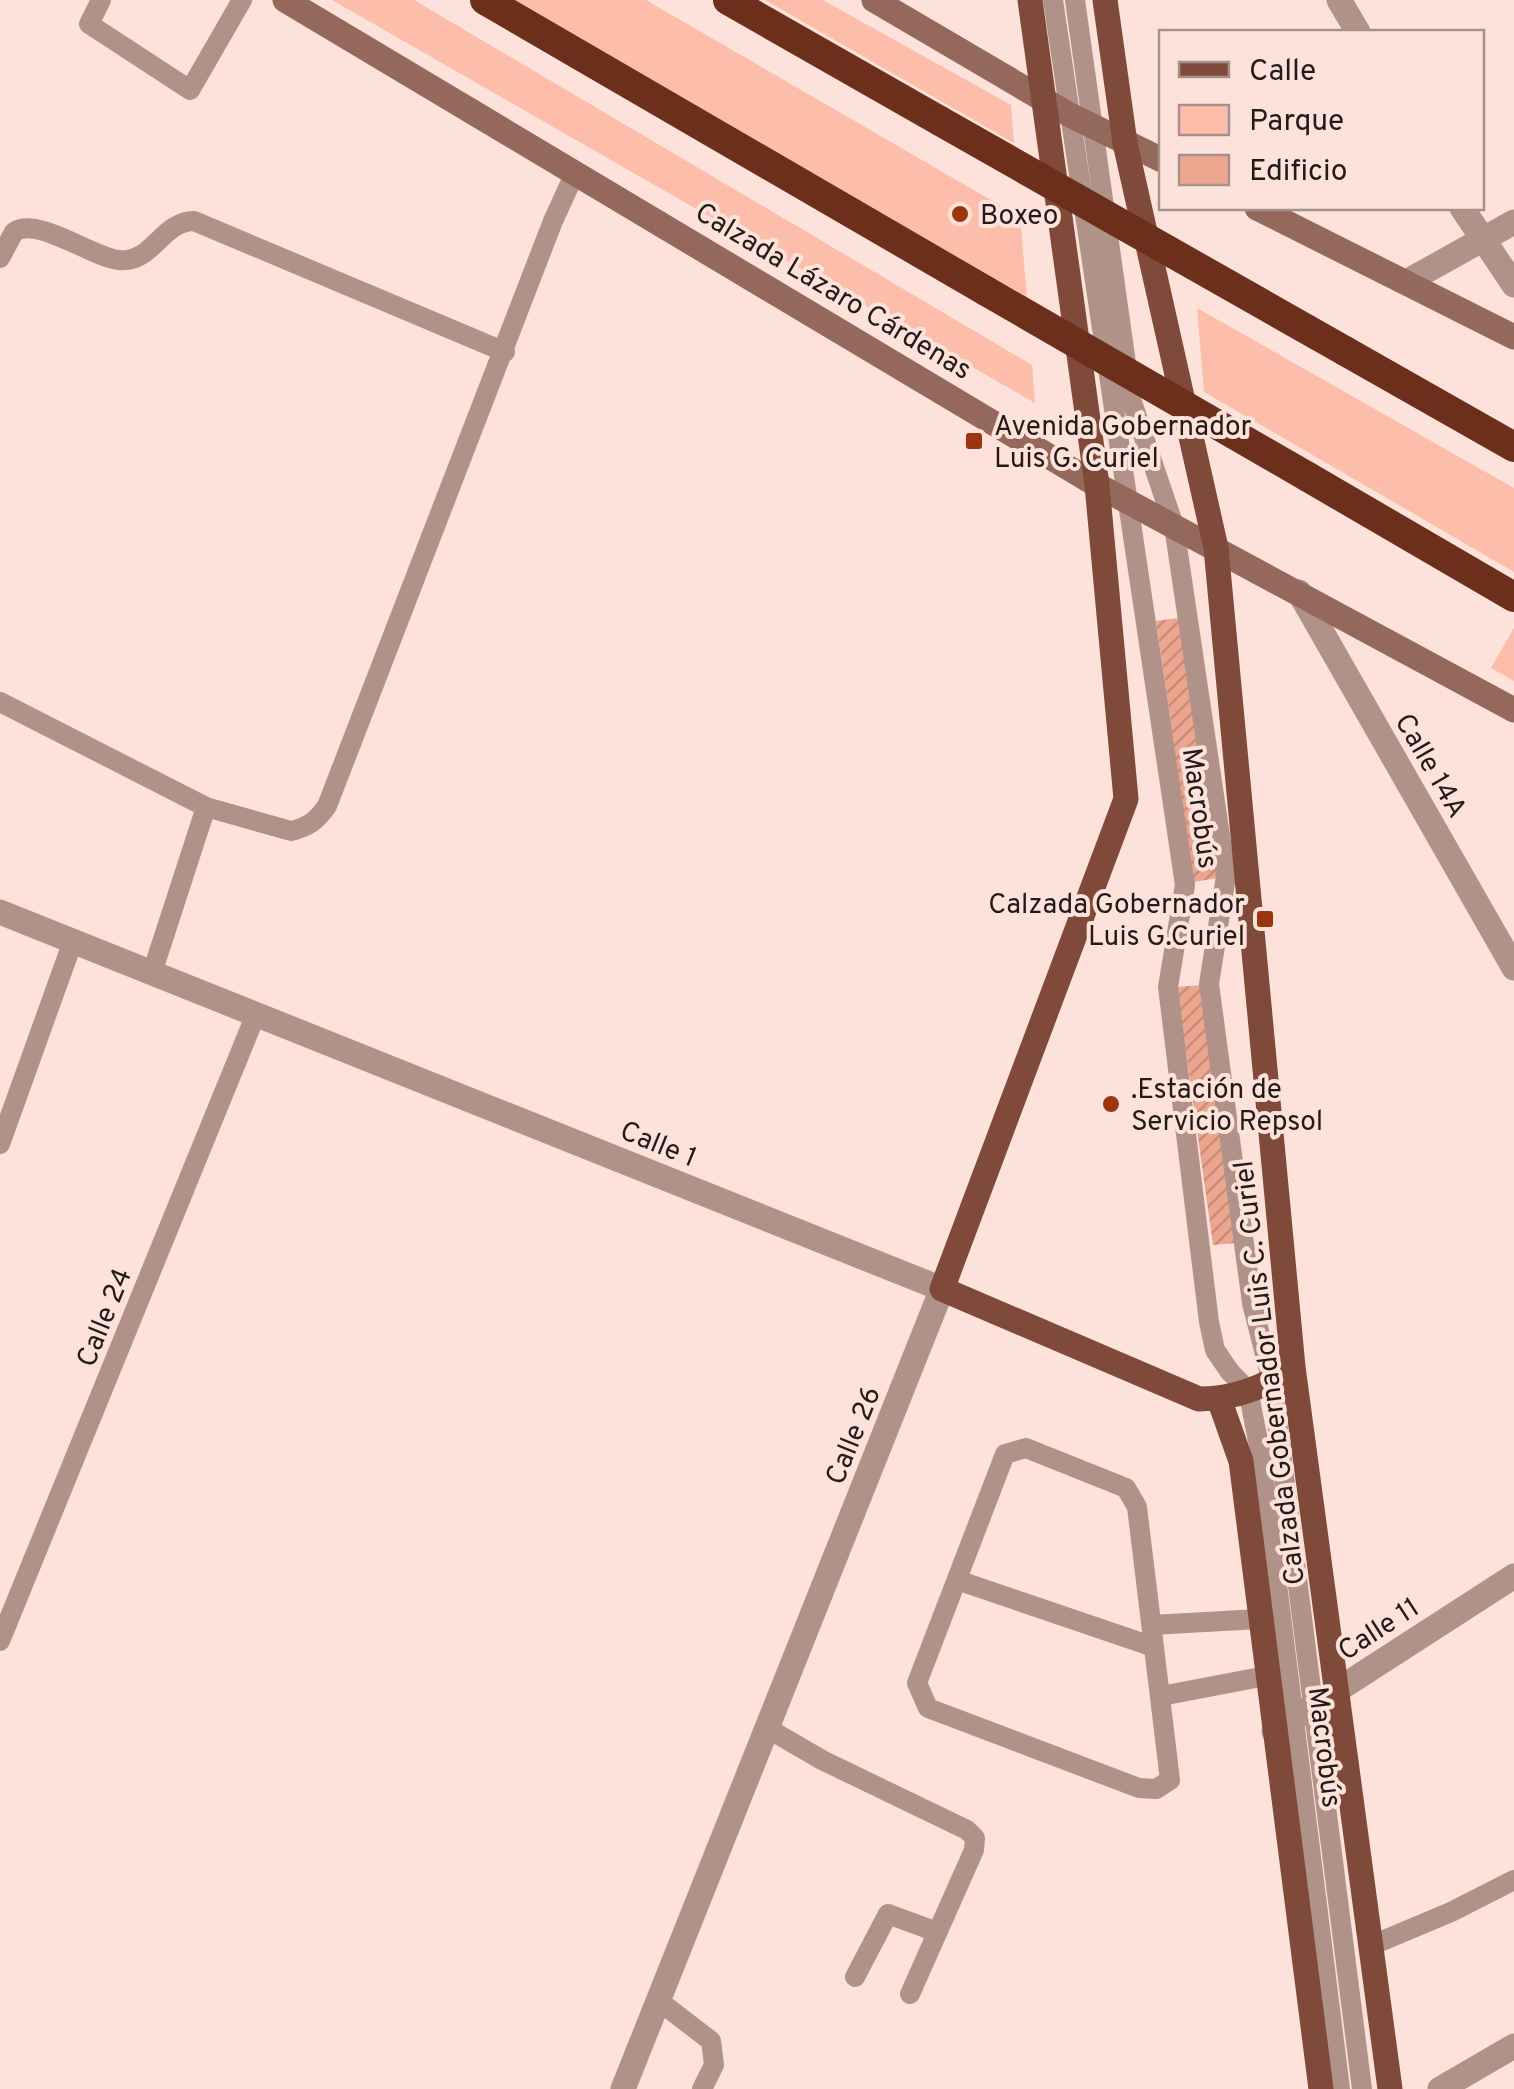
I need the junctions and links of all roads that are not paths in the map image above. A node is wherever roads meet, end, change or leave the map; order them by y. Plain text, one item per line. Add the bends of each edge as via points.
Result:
1 (101, 0) edge
2 (242, 0) edge
3 (285, 0) edge
4 (485, 0) edge
5 (728, 0) edge
6 (874, 0) edge
7 (1030, 0) edge
8 (1052, 0) edge
9 (1075, 0) edge
10 (1105, 0) edge
11 (1339, 0) edge
12 (1357, 30) edge
13 (1043, 99) junction
14 (1068, 114) junction
15 (1093, 126) junction
16 (1125, 143) junction
17 (1159, 159) edge
18 (575, 173) junction
19 (1262, 210) edge
20 (1463, 210) edge
21 (1514, 222) edge
22 (1482, 241) junction
23 (0, 258) edge
24 (1408, 282) junction
25 (1514, 286) edge
26 (1514, 337) edge
27 (505, 352) junction
28 (1514, 448) edge
29 (1097, 485) junction
30 (1129, 502) junction
31 (1174, 526) junction
32 (1216, 548) junction
33 (1299, 592) junction
34 (1514, 597) edge
35 (0, 702) edge
36 (1514, 710) edge
37 (206, 807) junction
38 (0, 912) edge
39 (73, 941) junction
40 (1514, 968) edge
41 (152, 974) junction
42 (256, 1014) junction
43 (0, 1144) edge
44 (942, 1289) junction
45 (1271, 1380) junction
46 (1219, 1399) junction
47 (1514, 1576) edge
48 (957, 1580) junction
49 (1258, 1619) junction
50 (1152, 1625) junction
51 (0, 1642) edge
52 (1154, 1647) junction
53 (1266, 1676) junction
54 (1337, 1690) junction
55 (1162, 1696) junction
56 (1294, 1717) junction
57 (767, 1728) junction
58 (1514, 1880) edge
59 (937, 1932) junction
60 (1370, 1946) junction
61 (855, 1976) dead end
62 (910, 1994) dead end
63 (659, 2000) junction
64 (1514, 2046) edge
65 (624, 2089) edge
66 (702, 2089) edge
67 (1321, 2089) edge
68 (1340, 2089) edge
69 (1362, 2089) edge
70 (1390, 2089) edge
71 (1440, 2089) edge

1 - 2 lane via 89,24 190,90
3 - 18 main road, Calzada Lázaro Cárdenas
4 - 34 highway, bridge
5 - 28 highway, bridge
6 - 13 main road
7 - 13 main road
8 - 14 lane, Macrobús
9 - 15 lane, Macrobús
10 - 16 main road, Calzada Gobernador Luis C. Curiel
11 - 12 street
13 - 14 main road
13 - 29 main road
14 - 15 main road
14 - 30 lane, Macrobús
15 - 16 main road
15 - 31 lane, Macrobús via 1131,399
16 - 17 main road
16 - 32 main road, Calzada Gobernador Luis C. Curiel
18 - 27 lane
18 - 29 main road, Calzada Lázaro Cárdenas
19 - 24 main road
20 - 22 street
21 - 22 street
22 - 24 street
22 - 25 street
23 - 27 lane via 14,232 31,227 117,260 134,260 173,227 194,221
24 - 26 main road
27 - 37 lane via 328,806 306,828 291,830
29 - 30 main road, Calzada Lázaro Cárdenas
29 - 44 main road, Calle 26 via 1126,799
30 - 31 main road, Calzada Lázaro Cárdenas
30 - 45 lane, Macrobús via 1185,885 1168,988 1209,1322 1215,1350 1230,1372
31 - 32 main road, Calzada Lázaro Cárdenas
31 - 45 lane, Macrobús via 1226,876 1209,984 1252,1303
32 - 33 main road, Calzada Lázaro Cárdenas
32 - 45 main road, Calzada Gobernador Luis C. Curiel
33 - 36 main road, Calzada Lázaro Cárdenas
33 - 40 street, Calle 14A
35 - 37 lane
37 - 41 lane
38 - 39 street, Calle 1
39 - 41 street, Calle 1
39 - 43 lane
41 - 42 street, Calle 1
42 - 44 street, Calle 1
42 - 51 lane, Calle 24
44 - 46 main road, Calle 1 via 1199,1399
44 - 57 street, Calle 26
45 - 46 main road
45 - 54 main road, Calzada Gobernador Luis C. Curiel
45 - 56 lane, Macrobús via 1261,1456
46 - 49 main road, Calzada Gobernador Luis C. Curiel via 1240,1461
47 - 54 street, Calle 11
48 - 50 lane via 1005,1454 1026,1448 1126,1488 1137,1507
48 - 52 lane
48 - 55 lane via 917,1683 928,1708 1156,1789 1170,1780
49 - 50 lane
49 - 53 main road, Calzada Gobernador Luis C. Curiel
50 - 52 lane
52 - 55 lane
53 - 55 lane
53 - 56 main road, Calzada Gobernador Luis C. Curiel
54 - 56 street, Calle 11
54 - 60 main road, Calzada Gobernador Luis C. Curiel
56 - 67 main road, Calzada Gobernador Luis C. Curiel
56 - 68 lane, Macrobús
56 - 69 lane, Macrobús
57 - 59 lane via 972,1834 974,1850
57 - 63 street, Calle 26
58 - 60 lane
59 - 61 lane via 888,1914
59 - 62 lane
60 - 70 main road, Calzada Gobernador Luis C. Curiel
63 - 65 street, Calle 26
63 - 66 lane via 711,2041 714,2065
64 - 71 street

